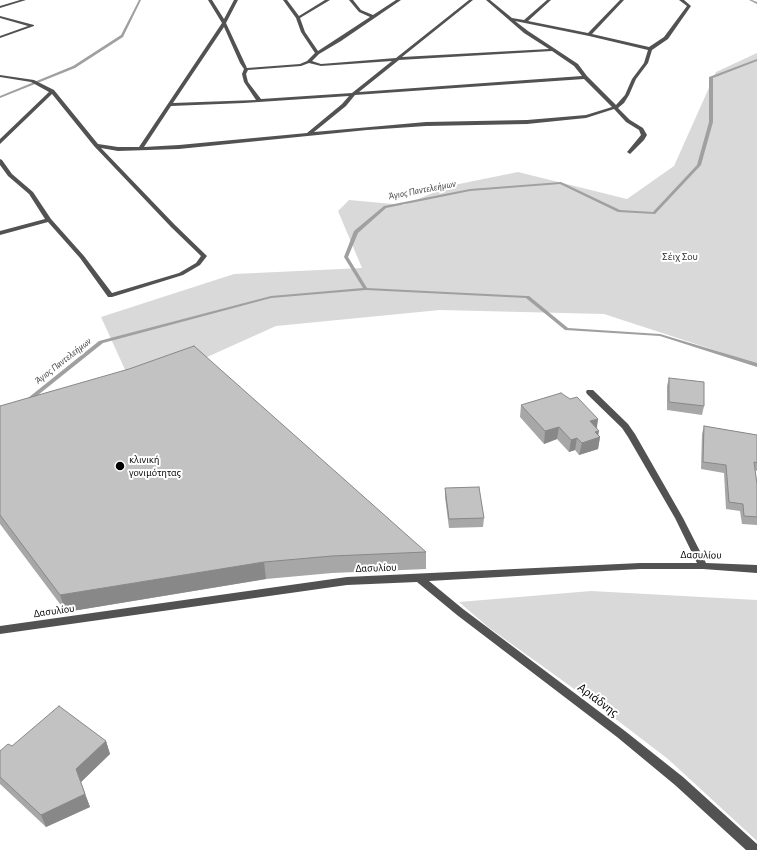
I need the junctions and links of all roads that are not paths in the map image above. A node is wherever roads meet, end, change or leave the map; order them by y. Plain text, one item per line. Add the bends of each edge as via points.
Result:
1 (24, 0) edge
2 (210, 0) edge
3 (236, 0) edge
4 (286, 0) edge
5 (328, 0) edge
6 (351, 0) edge
7 (399, 0) edge
8 (471, 0) edge
9 (488, 0) edge
10 (549, 0) edge
11 (622, 0) edge
12 (681, 0) edge
13 (0, 7) edge
14 (0, 17) edge
15 (373, 17) junction
16 (298, 18) junction
17 (510, 19) junction
18 (224, 22) junction
19 (524, 22) junction
20 (589, 34) junction
21 (0, 37) edge
22 (650, 49) junction
23 (553, 50) junction
24 (317, 53) junction
25 (397, 59) junction
26 (309, 62) junction
27 (246, 69) junction
28 (0, 76) edge
29 (585, 78) junction
30 (52, 91) junction
31 (354, 94) junction
32 (260, 101) junction
33 (169, 105) junction
34 (616, 107) junction
35 (307, 134) junction
36 (0, 142) edge
37 (96, 145) junction
38 (140, 148) junction
39 (630, 152) dead end
40 (0, 161) edge
41 (49, 220) junction
42 (0, 232) edge
43 (590, 392) dead end
44 (703, 566) junction
45 (757, 569) edge
46 (419, 578) junction
47 (0, 630) edge
48 (755, 850) edge

1 - 13 street
2 - 18 street
3 - 18 street
4 - 16 street
5 - 16 street
6 - 15 street via 360,11
7 - 15 street
8 - 25 street
9 - 17 street
10 - 19 street
11 - 20 street
12 - 22 street via 689,6 666,38
14 - 21 street via 32,26
15 - 24 street
16 - 24 street via 303,32
17 - 19 street
17 - 23 street
18 - 27 street
18 - 33 street
19 - 20 street
20 - 22 street
22 - 34 street via 646,63 634,79 627,96
23 - 25 street
23 - 29 street via 576,65
24 - 26 street
25 - 26 street via 321,65
25 - 31 street
26 - 27 street via 301,65
27 - 32 street via 246,82
28 - 30 street via 32,81
29 - 31 street
29 - 34 street
30 - 36 street
30 - 37 street
31 - 32 street
31 - 35 street
32 - 33 street
33 - 38 street
34 - 35 street via 568,119 420,124
34 - 39 street via 628,121 643,132 642,139
35 - 38 street via 178,147
37 - 38 street via 118,150
37 - 41 street via 172,226 204,256 198,264 181,274 110,296 82,257
40 - 41 street via 31,193
41 - 42 street
43 - 44 street via 626,426 679,518
44 - 45 street, Δασυλίου
44 - 46 street, Δασυλίου via 640,566
46 - 47 street, Δασυλίου via 347,581
46 - 48 street, Αριάδνης via 621,734 690,791

